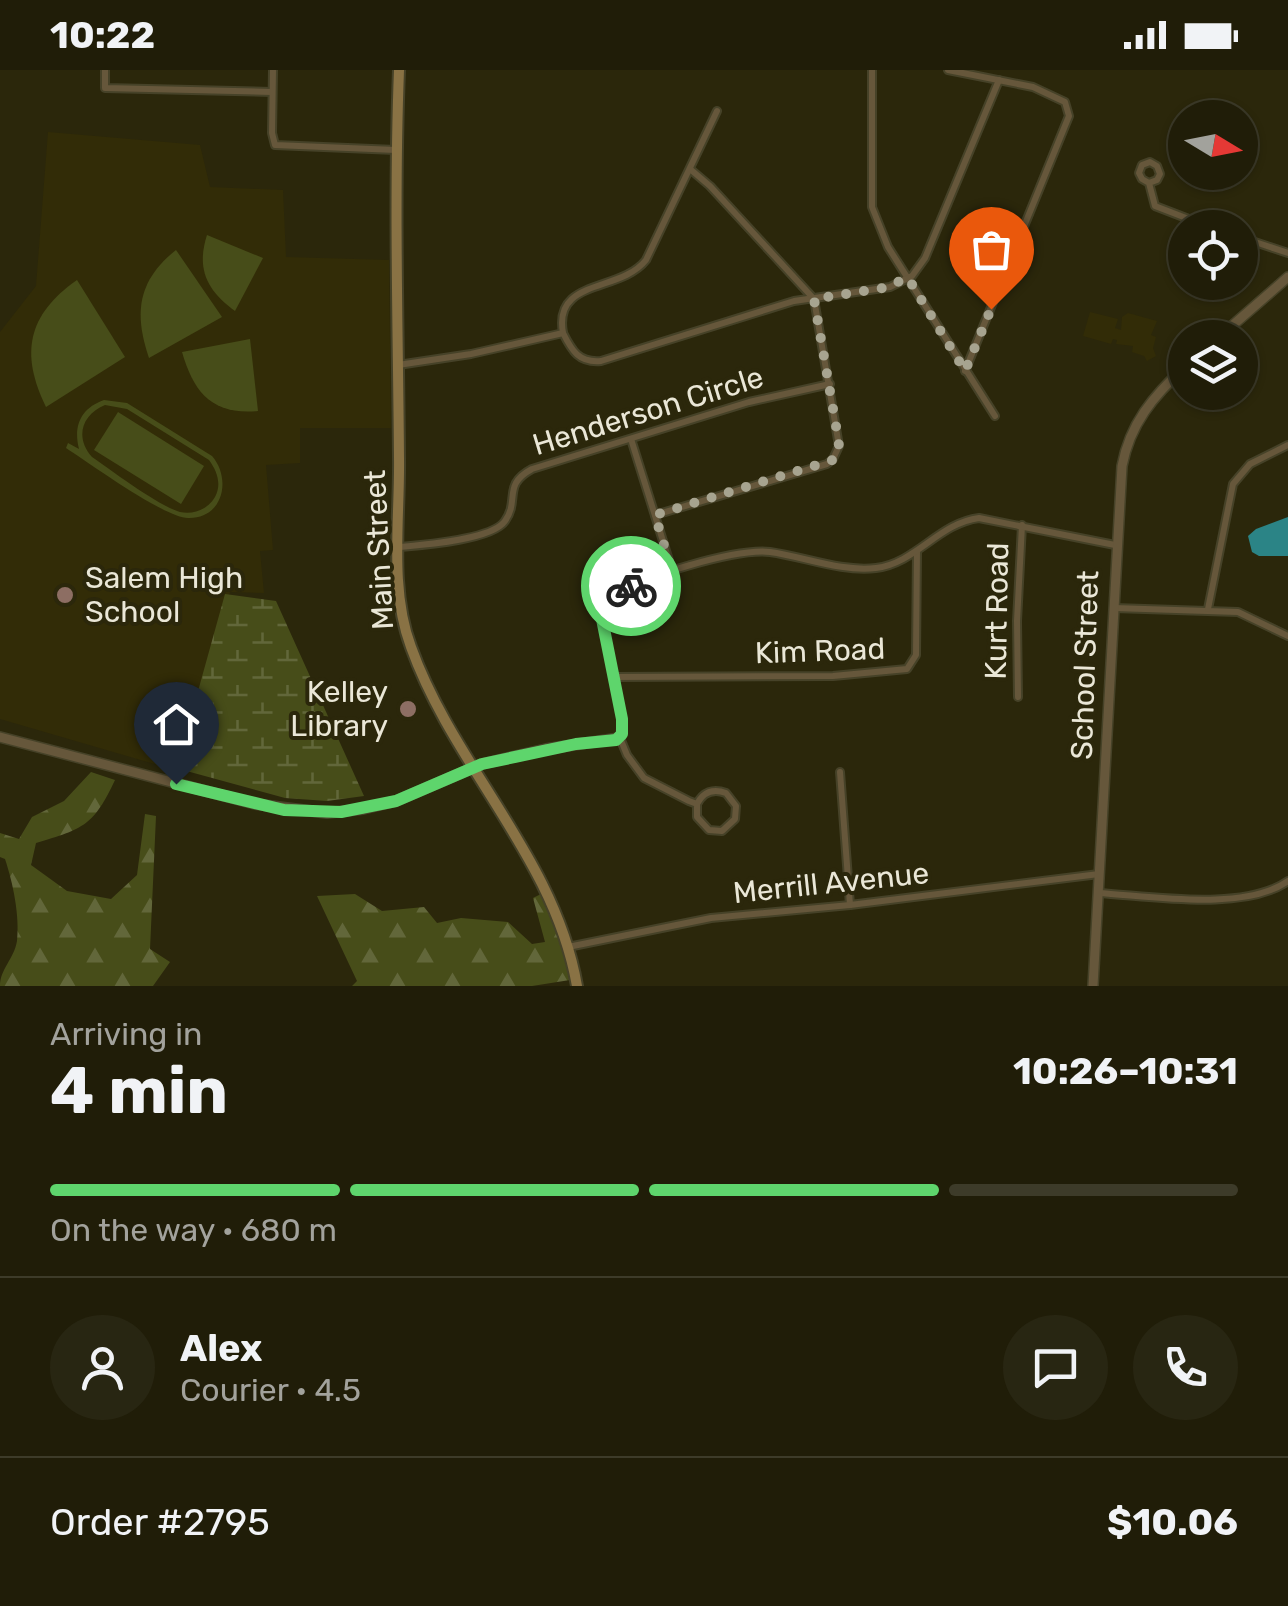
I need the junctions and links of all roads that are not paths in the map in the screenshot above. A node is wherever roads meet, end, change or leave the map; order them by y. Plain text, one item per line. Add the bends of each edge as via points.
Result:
1 (105, 70) edge
2 (273, 70) edge
3 (399, 70) edge
4 (872, 70) edge
5 (948, 70) edge
6 (999, 80) junction
7 (272, 92) junction
8 (717, 112) dead end
9 (396, 150) junction
10 (690, 169) junction
11 (1149, 183) dead end
12 (1168, 212) edge
13 (1258, 243) edge
14 (1288, 253) edge
15 (1288, 277) edge
16 (908, 278) junction
17 (814, 299) junction
18 (1239, 320) edge
19 (563, 333) junction
20 (398, 365) junction
21 (965, 371) junction
22 (1168, 383) edge
23 (830, 384) junction
24 (996, 416) dead end
25 (631, 439) junction
26 (1288, 445) edge
27 (655, 515) junction
28 (1022, 525) junction
29 (1115, 545) junction
30 (399, 547) junction
31 (917, 552) junction
32 (672, 572) junction
33 (1113, 608) junction
34 (1208, 609) junction
35 (1288, 636) edge
36 (614, 677) junction
37 (1018, 697) dead end
38 (0, 738) edge
39 (620, 738) junction
40 (473, 768) junction
41 (840, 772) dead end
42 (697, 804) junction
43 (1100, 874) junction
44 (1288, 881) edge
45 (1098, 893) junction
46 (850, 906) junction
47 (568, 947) junction
48 (577, 986) edge
49 (1093, 986) edge

1 - 7 street via 105,88
2 - 7 street
3 - 9 main road, Main Street
4 - 16 street via 872,207
5 - 6 street
6 - 16 street via 928,251
6 - 21 street via 1053,93 1069,116
7 - 9 street via 276,146
8 - 10 street
9 - 20 main road, Main Street
10 - 17 street
10 - 19 street via 643,264 568,300
11 - 12 street via 1151,200
13 - 14 street
15 - 18 street
16 - 17 street
16 - 21 street
17 - 19 street via 594,362 578,356
17 - 23 street
19 - 20 street
20 - 30 main road, Main Street
21 - 24 street
22 - 29 street, School Street via 1132,431
23 - 25 street, Henderson Circle
23 - 27 street via 839,446 833,460
25 - 27 street
25 - 30 street, Henderson Circle via 520,476 498,528
26 - 34 street via 1250,464 1233,484
27 - 32 street
28 - 29 street
28 - 31 street via 971,519
28 - 37 street, Kurt Road
29 - 33 street, School Street
30 - 40 main road, Main Street via 410,646
31 - 32 street via 863,568 748,551
31 - 36 street, Kim Road via 916,655 907,669
32 - 36 street via 604,600 602,624
33 - 34 street
33 - 43 street, School Street
34 - 35 street via 1246,614
36 - 39 street
38 - 40 street via 305,812 396,801
39 - 40 street
39 - 42 street via 644,778
40 - 47 main road, Main Street via 538,872
41 - 46 street
42 - 42 street via 709,792 726,792 735,802 735,819 722,830 709,830 697,818
43 - 45 street, School Street
43 - 46 street, Merrill Avenue
44 - 45 street via 1244,899
45 - 49 street, School Street
46 - 47 street, Merrill Avenue via 710,918
47 - 48 main road, Main Street

